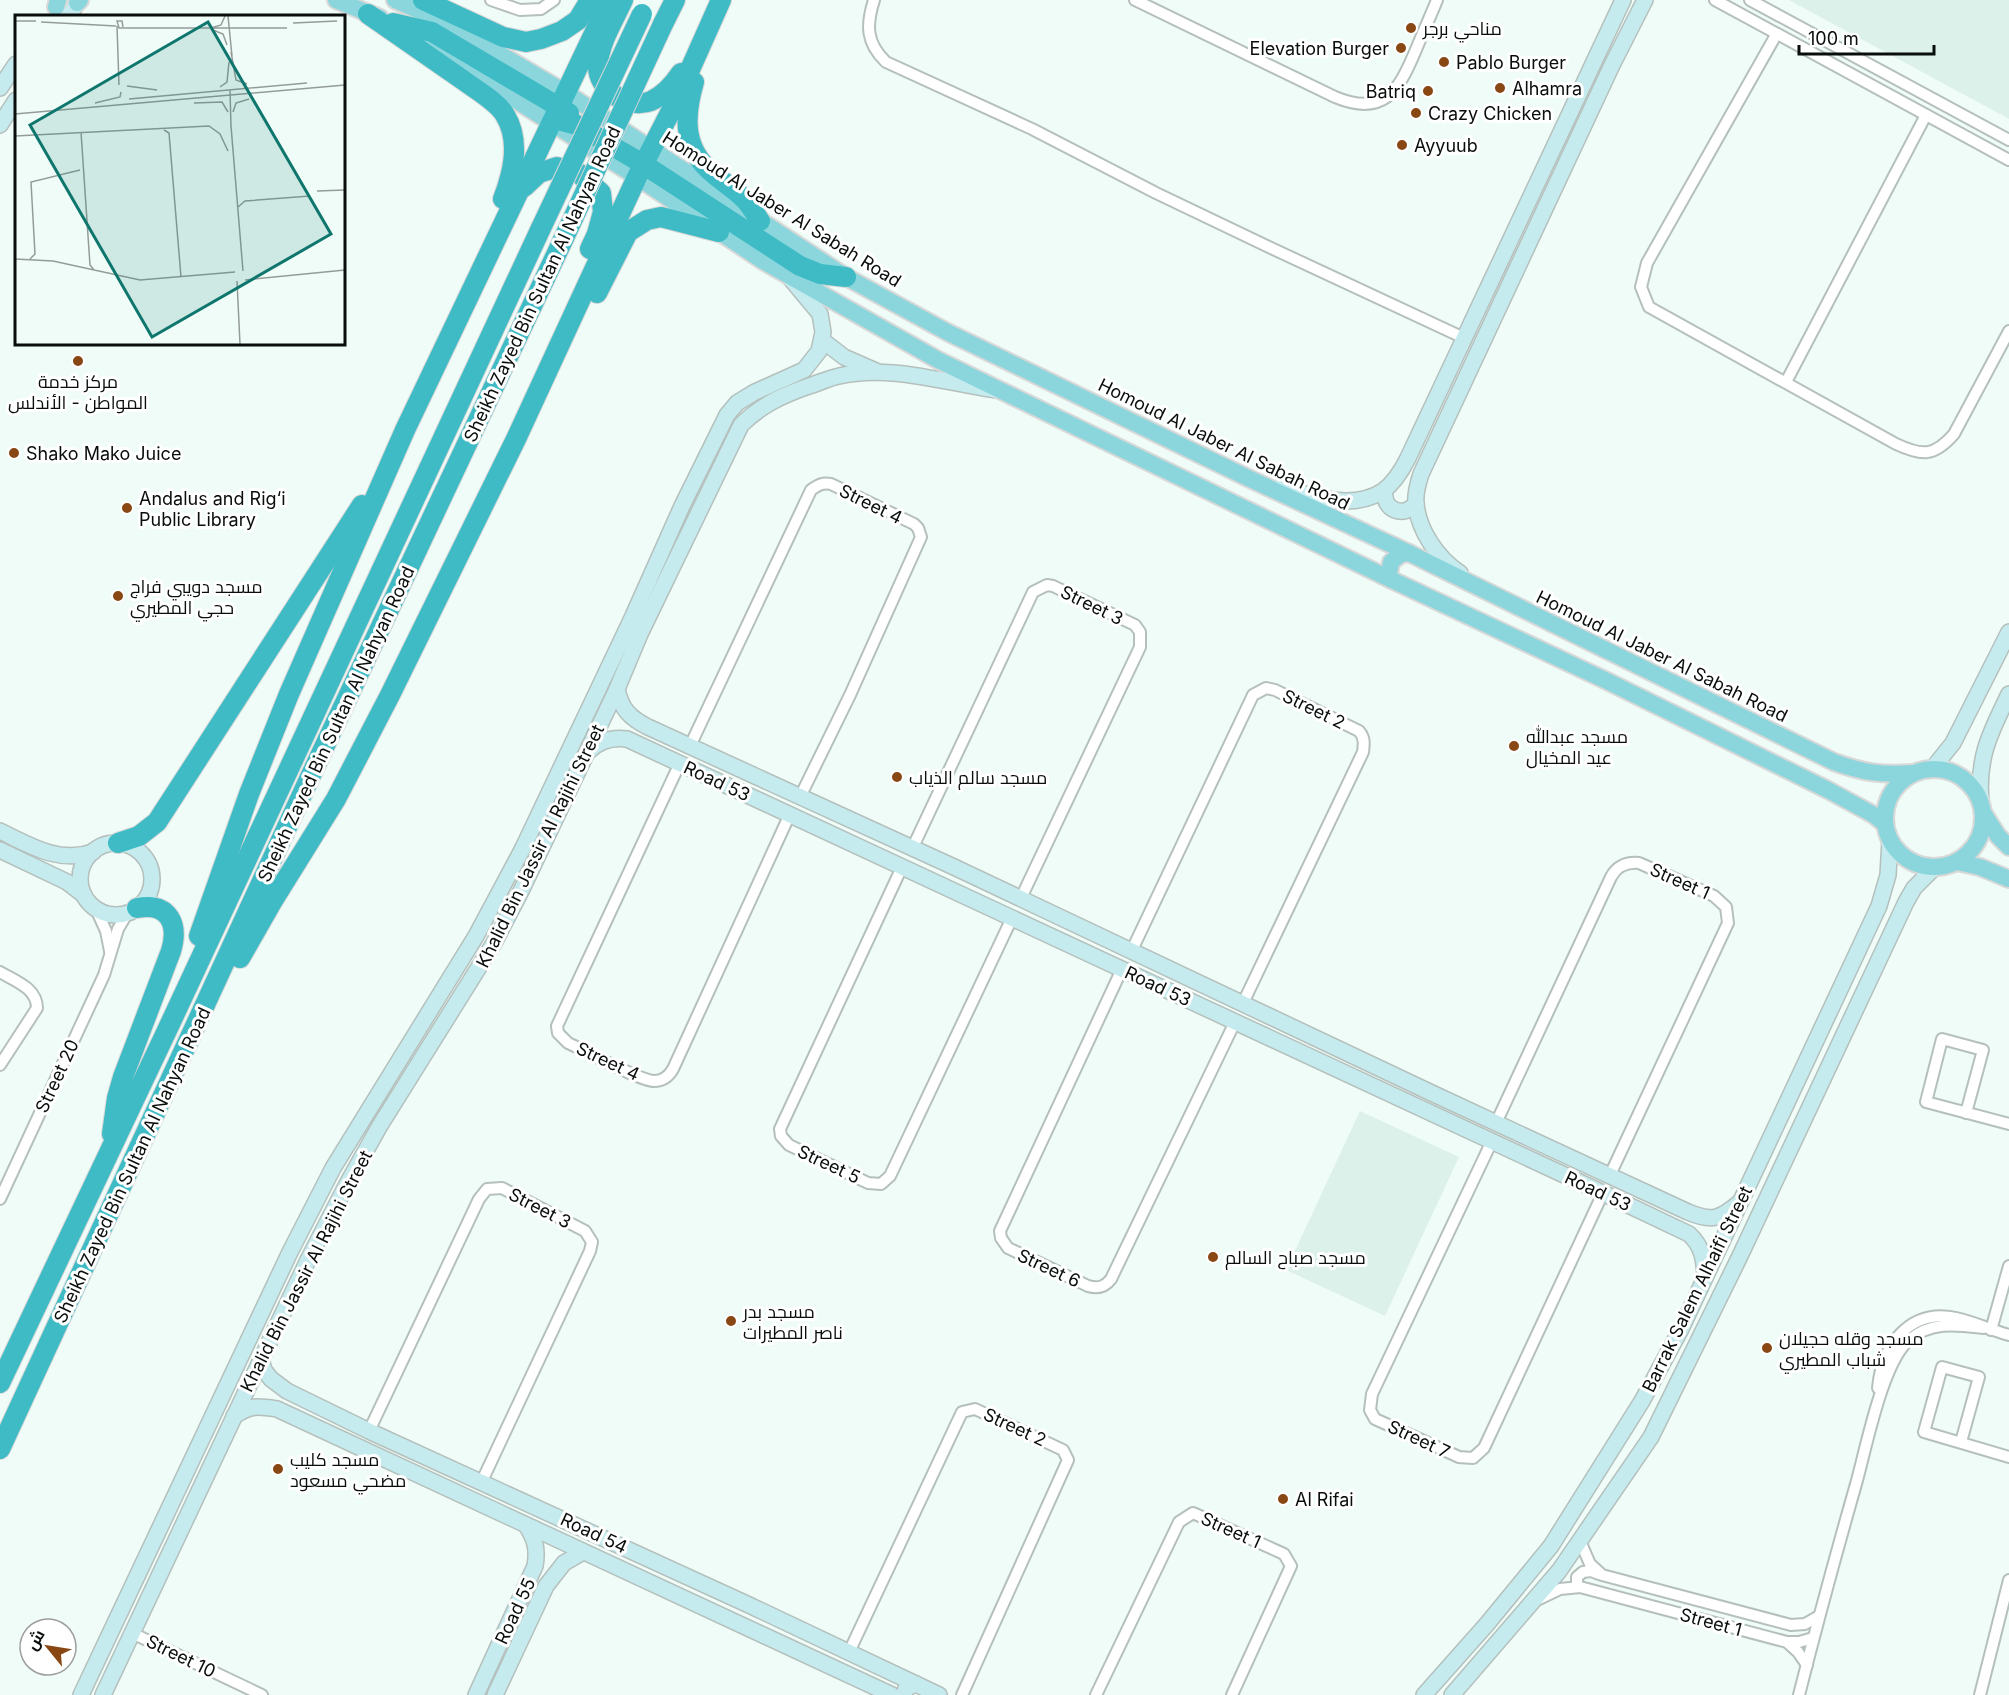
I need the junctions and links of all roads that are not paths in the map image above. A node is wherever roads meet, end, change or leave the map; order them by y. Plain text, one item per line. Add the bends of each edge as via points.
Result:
1 (336, 0) edge
2 (395, 0) edge
3 (423, 0) edge
4 (491, 0) edge
5 (554, 0) edge
6 (590, 0) edge
7 (610, 0) edge
8 (623, 0) edge
9 (675, 0) edge
10 (722, 0) edge
11 (874, 0) edge
12 (1135, 0) edge
13 (1437, 0) edge
14 (1623, 0) edge
15 (1645, 0) edge
16 (1714, 0) edge
17 (1750, 0) edge
18 (646, 7) edge
19 (368, 14) junction
20 (393, 23) junction
21 (709, 28) junction
22 (1776, 35) junction
23 (700, 48) junction
24 (15, 66) edge
25 (0, 88) edge
26 (15, 102) edge
27 (559, 107) junction
28 (1926, 115) junction
29 (0, 126) edge
30 (2009, 140) edge
31 (2009, 160) edge
32 (643, 163) junction
33 (517, 194) junction
34 (760, 221) junction
35 (719, 232) junction
36 (789, 276) junction
37 (846, 277) junction
38 (457, 318) junction
39 (2009, 331) edge
40 (1464, 338) junction
41 (822, 340) junction
42 (878, 372) junction
43 (1786, 382) junction
44 (1000, 390) junction
45 (516, 439) junction
46 (396, 452) junction
47 (1248, 478) junction
48 (693, 485) junction
49 (1385, 490) junction
50 (706, 497) junction
51 (1416, 503) junction
52 (1409, 554) junction
53 (1392, 580) junction
54 (1554, 626) junction
55 (2009, 632) edge
56 (617, 689) junction
57 (2009, 694) edge
58 (648, 727) junction
59 (639, 745) junction
60 (690, 746) junction
61 (585, 756) junction
62 (680, 764) junction
63 (1933, 768) junction
64 (1914, 773) junction
65 (800, 797) junction
66 (1982, 807) junction
67 (790, 814) junction
68 (0, 831) edge
69 (1888, 832) junction
70 (118, 843) junction
71 (2009, 847) edge
72 (912, 849) junction
73 (0, 850) edge
74 (93, 852) junction
75 (1957, 862) junction
76 (902, 867) junction
77 (954, 867) junction
78 (1935, 867) junction
79 (981, 879) junction
80 (2009, 879) edge
81 (945, 886) junction
82 (84, 895) junction
83 (1021, 898) junction
84 (974, 900) junction
85 (96, 909) junction
86 (133, 910) junction
87 (1012, 918) junction
88 (476, 936) junction
89 (494, 944) junction
90 (1132, 950) junction
91 (110, 951) junction
92 (1122, 969) junction
93 (0, 972) edge
94 (1841, 987) junction
95 (1860, 1000) junction
96 (1243, 1003) junction
97 (1235, 1022) junction
98 (170, 1024) junction
99 (193, 1034) junction
100 (0, 1065) edge
101 (1412, 1084) junction
102 (1438, 1096) junction
103 (1405, 1101) junction
104 (1430, 1112) junction
105 (1966, 1113) junction
106 (362, 1118) junction
107 (1496, 1123) junction
108 (2009, 1124) edge
109 (379, 1127) junction
110 (1492, 1141) junction
111 (111, 1151) junction
112 (333, 1168) junction
113 (1610, 1175) junction
114 (346, 1186) junction
115 (1603, 1193) junction
116 (0, 1199) edge
117 (1739, 1203) junction
118 (1688, 1212) junction
119 (1678, 1229) junction
120 (2009, 1266) edge
121 (1706, 1276) junction
122 (1987, 1329) junction
123 (2009, 1335) edge
124 (261, 1359) junction
125 (0, 1383) edge
126 (299, 1397) junction
127 (1642, 1401) junction
128 (289, 1415) junction
129 (234, 1416) junction
130 (1662, 1416) junction
131 (1626, 1427) junction
132 (369, 1431) junction
133 (1651, 1437) junction
134 (1960, 1442) junction
135 (0, 1449) edge
136 (2009, 1457) edge
137 (482, 1481) junction
138 (526, 1525) junction
139 (1580, 1541) junction
140 (583, 1552) junction
141 (145, 1559) junction
142 (162, 1569) junction
143 (1602, 1575) junction
144 (531, 1577) junction
145 (2009, 1580) edge
146 (133, 1584) junction
147 (546, 1586) junction
148 (1577, 1587) junction
149 (151, 1592) junction
150 (1532, 1603) junction
151 (1819, 1616) junction
152 (2004, 1618) edge
153 (1791, 1624) junction
154 (132, 1633) junction
155 (1814, 1638) junction
156 (1787, 1642) junction
157 (1464, 1650) junction
158 (849, 1652) junction
159 (1807, 1665) junction
160 (1478, 1666) junction
161 (890, 1672) junction
162 (1439, 1678) junction
163 (916, 1684) junction
164 (886, 1692) edge
165 (1453, 1694) edge
166 (81, 1695) edge
167 (103, 1695) edge
168 (261, 1695) edge
169 (476, 1695) edge
170 (495, 1695) edge
171 (904, 1695) edge
172 (939, 1695) edge
173 (962, 1695) edge
174 (1096, 1695) edge
175 (1232, 1695) edge
176 (1424, 1695) edge
177 (1799, 1695) edge
178 (1980, 1695) edge

1 - 19 main road, Homoud Al Jaber Al Sabah Road
2 - 27 main road, Homoud Al Jaber Al Sabah Road via 449,24 548,83
3 - 6 highway via 502,37 526,42 570,26
4 - 5 street via 520,10 541,9
7 - 27 highway
8 - 23 highway via 598,65 601,83 615,96 633,103 649,102 668,91
9 - 99 highway, Sheikh Zayed Bin Sultan Al Nahyan Road, bridge
10 - 21 highway
11 - 40 street via 868,19 872,44 886,62
12 - 13 street via 1335,97 1365,104 1382,100 1398,87
14 - 40 street
15 - 51 street via 1420,474
16 - 22 street
17 - 30 street
18 - 98 highway, Sheikh Zayed Bin Sultan Al Nahyan Road, bridge
19 - 20 main road, Homoud Al Jaber Al Sabah Road
19 - 38 highway via 486,96 505,114 512,131 511,179
20 - 27 highway via 432,32
20 - 27 main road, Homoud Al Jaber Al Sabah Road via 533,110
21 - 23 highway
21 - 34 highway via 689,100 688,136 697,158 746,201
22 - 28 street
22 - 43 street via 1647,263 1641,287 1649,307
23 - 32 highway
24 - 25 street
26 - 29 street
27 - 32 main road, Homoud Al Jaber Al Sabah Road
27 - 32 highway via 631,148
27 - 33 highway
28 - 31 street
28 - 43 street
32 - 34 main road, Homoud Al Jaber Al Sabah Road
32 - 35 main road, Homoud Al Jaber Al Sabah Road
32 - 37 highway via 782,256 820,274
32 - 45 highway
33 - 38 highway
33 - 45 highway via 539,173 557,167 580,174 601,193 603,212 535,374
34 - 37 main road, Homoud Al Jaber Al Sabah Road
35 - 36 main road, Homoud Al Jaber Al Sabah Road
35 - 45 highway via 661,217 647,220 628,232 558,378
36 - 41 street via 820,314
36 - 44 main road, Homoud Al Jaber Al Sabah Road via 938,360
37 - 47 main road, Homoud Al Jaber Al Sabah Road via 947,332
38 - 46 highway
39 - 43 street via 1954,434 1934,451 1920,453 1908,449
40 - 49 street via 1408,458
41 - 42 street via 844,357
41 - 48 street, Khalid Bin Jassir Al Rajihi Street via 815,359 804,370 737,403 727,415
42 - 44 street, Khalid Bin Jassir Al Rajihi Street
42 - 50 street, Khalid Bin Jassir Al Rajihi Street via 841,375 782,395 757,411 741,425
44 - 53 main road, Homoud Al Jaber Al Sabah Road
45 - 99 highway via 336,799
46 - 70 highway via 157,822 139,836
46 - 98 highway via 249,794
47 - 49 street via 1335,500 1353,501
47 - 52 main road, Homoud Al Jaber Al Sabah Road
48 - 50 street via 704,482 708,489
48 - 88 street, Khalid Bin Jassir Al Rajihi Street via 522,850
49 - 51 street via 1385,501 1392,510 1408,511
50 - 56 street, Khalid Bin Jassir Al Rajihi Street
51 - 54 street via 1426,535 1448,565 1510,596
52 - 53 main road via 1401,554 1390,562
52 - 54 main road, Homoud Al Jaber Al Sabah Road
53 - 69 main road, Homoud Al Jaber Al Sabah Road via 1828,790 1874,815
54 - 64 main road, Homoud Al Jaber Al Sabah Road via 1834,762 1860,772
55 - 63 street via 1953,743
56 - 58 street, Road 53 via 626,711
56 - 61 street, Khalid Bin Jassir Al Rajihi Street
57 - 66 street via 1988,737 1980,767
58 - 59 street via 637,735
58 - 60 street, Road 53
59 - 61 street, Road 53 via 615,738 597,743
59 - 62 street, Road 53
60 - 65 street, Road 53
60 - 65 street, Street 4 via 811,490 831,484 914,524 921,537
61 - 89 street, Khalid Bin Jassir Al Rajihi Street
62 - 67 street, Road 53
62 - 67 street, Street 4 via 557,1026 568,1043 636,1075 656,1081 670,1074
63 - 64 main road
63 - 66 main road via 1962,776 1973,786
64 - 69 main road via 1891,794 1886,809
65 - 72 street, Road 53
66 - 71 main road
66 - 75 main road via 1983,828 1977,842
67 - 76 street, Road 53
68 - 74 street via 54,855
69 - 78 main road via 1901,855 1917,864
69 - 94 street, Barrak Salem Alhaifi Street via 1886,887
70 - 74 street via 106,844
70 - 86 street via 140,853 150,868 149,893
72 - 77 street, Road 53
72 - 83 street, Street 3 via 1033,592 1053,586 1135,625 1140,632 1140,647
73 - 82 street via 71,884
74 - 82 street via 81,871
75 - 78 main road
75 - 80 main road
76 - 81 street, Road 53
76 - 87 street, Street 5 via 780,1129 780,1136 789,1145 868,1183 881,1184 890,1176
77 - 79 street, Road 53
77 - 81 street via 958,881
78 - 95 street, Barrak Salem Alhaifi Street via 1906,902
79 - 83 street, Road 53
79 - 84 street via 968,887
81 - 84 street, Road 53
82 - 85 street
83 - 90 street, Road 53
84 - 87 street, Road 53
85 - 86 street via 114,915
85 - 91 street
86 - 91 street, Street 20 via 118,929
86 - 111 highway via 152,907 168,916 174,924 175,936 120,1087
87 - 92 street, Road 53
88 - 89 street via 480,947
88 - 106 street, Khalid Bin Jassir Al Rajihi Street
89 - 109 street, Khalid Bin Jassir Al Rajihi Street
90 - 96 street, Road 53
90 - 96 street, Street 2 via 1253,695 1266,688 1275,690 1359,731 1364,743
91 - 116 street, Street 20 via 104,975
92 - 97 street, Road 53
92 - 97 street, Street 6 via 1000,1231 1008,1248 1078,1282 1099,1288 1111,1279
93 - 100 street via 33,992 37,1008
94 - 95 street via 1856,992
94 - 117 street, Barrak Salem Alhaifi Street
95 - 130 street, Barrak Salem Alhaifi Street
96 - 101 street, Road 53
97 - 103 street, Road 53
98 - 111 highway, Sheikh Zayed Bin Sultan Al Nahyan Road
99 - 135 highway, Sheikh Zayed Bin Sultan Al Nahyan Road
101 - 102 street, Road 53
101 - 103 street via 1413,1094
102 - 104 street via 1429,1101
102 - 107 street, Road 53
103 - 104 street, Road 53
104 - 110 street, Road 53
105 - 105 street via 1926,1102 1942,1039 1983,1050
105 - 108 street
106 - 109 street via 369,1128
106 - 112 street, Khalid Bin Jassir Al Rajihi Street
107 - 113 street, Road 53
107 - 113 street, Street 1 via 1617,868 1639,863 1714,896 1726,907 1728,923
109 - 114 street, Khalid Bin Jassir Al Rajihi Street
110 - 115 street, Road 53
110 - 115 street, Street 7 via 1372,1394 1370,1410 1386,1424 1459,1457 1473,1458 1484,1448
111 - 125 highway, Sheikh Zayed Bin Sultan Al Nahyan Road
112 - 114 street via 339,1165 347,1170
112 - 141 street, Khalid Bin Jassir Al Rajihi Street
113 - 118 street, Road 53
114 - 124 street, Khalid Bin Jassir Al Rajihi Street
115 - 119 street, Road 53
117 - 118 street, Road 53 via 1725,1215 1710,1219
117 - 121 street, Barrak Salem Alhaifi Street
118 - 119 street via 1686,1222
119 - 121 street, Road 53 via 1699,1243
120 - 122 street
121 - 127 street, Barrak Salem Alhaifi Street
122 - 123 street
122 - 151 street via 1935,1326 1909,1340 1897,1356 1879,1403
124 - 126 street, Road 54 via 271,1378
124 - 129 street, Khalid Bin Jassir Al Rajihi Street
126 - 128 street via 287,1405
126 - 132 street, Road 54
127 - 130 street via 1647,1413
127 - 131 street, Barrak Salem Alhaifi Street
128 - 129 street, Road 54 via 257,1406
128 - 138 street, Road 54
129 - 142 street, Khalid Bin Jassir Al Rajihi Street
130 - 133 street, Barrak Salem Alhaifi Street
131 - 133 street via 1642,1427
131 - 157 street, Barrak Salem Alhaifi Street via 1551,1546
132 - 137 street, Road 54
132 - 137 street, Street 3 via 479,1199 488,1189 502,1188 585,1231 592,1242
133 - 139 street, Barrak Salem Alhaifi Street
134 - 134 street via 1924,1432 1942,1367 1979,1377
134 - 136 street
137 - 158 street, Road 54
138 - 140 street, Road 54
138 - 144 street, Road 55 via 537,1547
139 - 143 street via 1590,1564
139 - 150 street, Barrak Salem Alhaifi Street
140 - 147 street, Road 55 via 564,1563
140 - 164 street, Road 54
141 - 142 street via 150,1567
141 - 146 street, Khalid Bin Jassir Al Rajihi Street
142 - 149 street, Khalid Bin Jassir Al Rajihi Street
143 - 148 street via 1583,1572 1577,1577
143 - 153 street, Street 1
144 - 147 street via 543,1578
144 - 169 street, Road 55
145 - 152 street
146 - 149 street via 142,1583
146 - 166 street, Khalid Bin Jassir Al Rajihi Street
147 - 170 street, Road 55
148 - 150 street, Street 1 via 1560,1589
148 - 156 street, Street 1
149 - 154 street, Khalid Bin Jassir Al Rajihi Street
150 - 160 street, Barrak Salem Alhaifi Street
151 - 153 street via 1805,1624
151 - 155 street
152 - 178 street
153 - 155 street, Street 1
154 - 167 street, Khalid Bin Jassir Al Rajihi Street
154 - 168 street, Street 10
155 - 156 street, Street 1
155 - 159 street
156 - 159 street
157 - 160 street via 1468,1661
157 - 162 street, Barrak Salem Alhaifi Street
158 - 161 street, Road 54
158 - 173 street, Street 2 via 962,1412 975,1408 1063,1450 1068,1460
159 - 177 street
160 - 165 street, Barrak Salem Alhaifi Street
161 - 163 street, Road 54
161 - 164 street via 892,1682
162 - 165 street via 1450,1682
162 - 176 street, Barrak Salem Alhaifi Street
163 - 171 street via 906,1688
163 - 172 street, Road 54
174 - 175 street, Street 1 via 1179,1522 1193,1513 1284,1554 1291,1566

